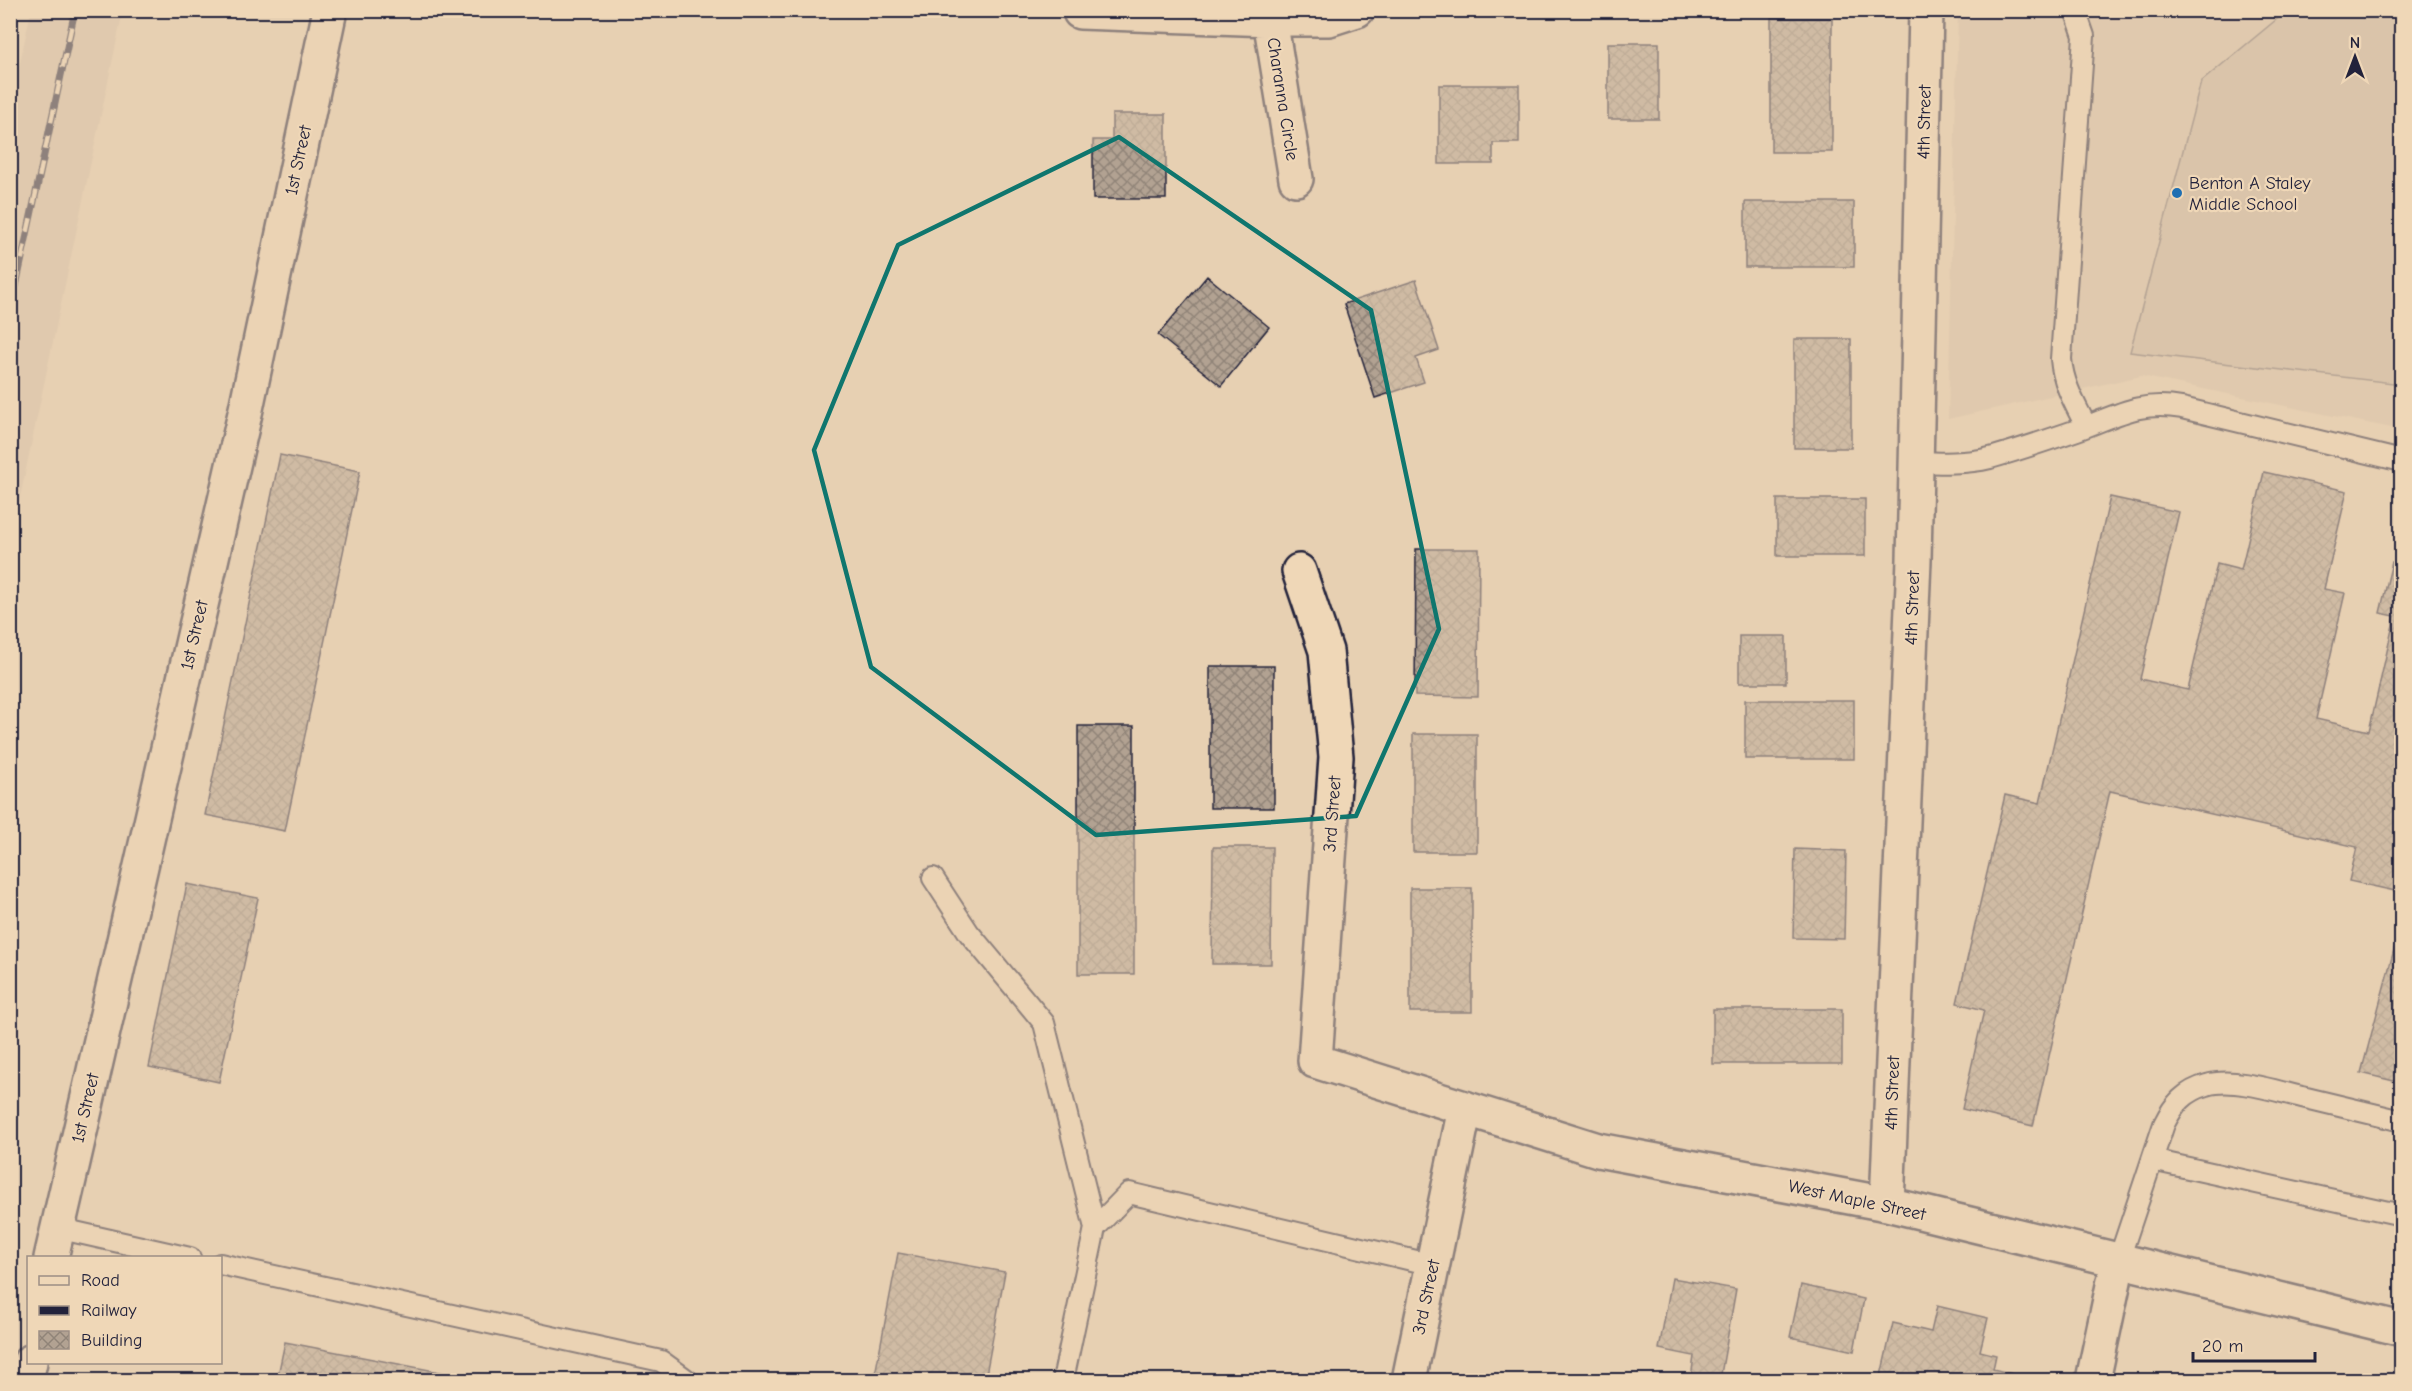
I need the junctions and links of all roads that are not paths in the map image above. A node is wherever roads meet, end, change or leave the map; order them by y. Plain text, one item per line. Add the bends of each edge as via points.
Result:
1 (330, 10) edge
2 (1357, 10) edge
3 (1926, 10) edge
4 (2075, 10) edge
5 (1080, 12) edge
6 (1270, 19) junction
7 (1296, 180) dead end
8 (2086, 426) junction
9 (2402, 461) edge
10 (1917, 462) junction
11 (1299, 571) dead end
12 (933, 878) dead end
13 (1315, 1061) joint
14 (1465, 1108) junction
15 (2402, 1121) edge
16 (2152, 1161) junction
17 (1887, 1204) junction
18 (2402, 1215) edge
19 (1095, 1228) junction
20 (54, 1243) edge
21 (180, 1256) edge
22 (2118, 1262) junction
23 (222, 1264) edge
24 (1433, 1265) junction
25 (2402, 1329) edge
26 (30, 1364) edge
27 (26, 1380) edge
28 (687, 1380) edge
29 (1063, 1380) edge
30 (1409, 1380) edge
31 (2093, 1380) edge

1 - 20 street, 1st Street via 246,409
2 - 6 street via 1329,19
3 - 10 street, 4th Street
4 - 8 lane via 2084,36 2061,359 2067,388
5 - 6 street
6 - 7 street, Charanna Circle
8 - 9 lane via 2132,409 2163,405
8 - 10 lane via 1970,462
10 - 17 street, 4th Street
11 - 13 street, 3rd Street via 1326,651 1336,757
12 - 19 lane via 969,933 1044,1023
13 - 14 street, West Maple Street
14 - 17 street, West Maple Street via 1598,1150
14 - 24 street, 3rd Street
15 - 16 lane via 2262,1088 2224,1082 2207,1084 2173,1105
16 - 18 lane
16 - 22 lane
17 - 22 street, West Maple Street
19 - 24 lane via 1129,1193
19 - 29 lane
20 - 21 lane
22 - 25 street, West Maple Street
22 - 31 street
23 - 28 lane via 661,1361
24 - 30 street, 3rd Street
26 - 27 street

